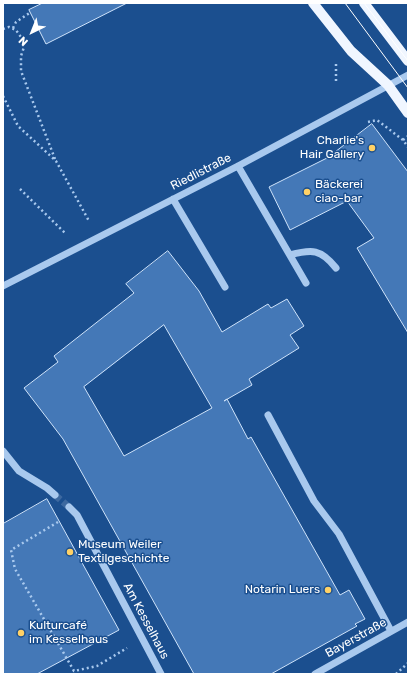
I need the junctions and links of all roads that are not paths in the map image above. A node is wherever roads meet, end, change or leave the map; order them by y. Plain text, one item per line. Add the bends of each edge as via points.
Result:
1 (313, 3) edge
2 (364, 3) edge
3 (408, 61) edge
4 (408, 75) edge
5 (388, 85) junction
6 (408, 113) edge
7 (238, 166) junction
8 (173, 199) junction
9 (290, 255) junction
10 (336, 268) dead end
11 (306, 283) dead end
12 (3, 286) edge
13 (225, 287) dead end
14 (268, 415) dead end
15 (3, 451) edge
16 (55, 495) tunnel mouth
17 (69, 507) tunnel mouth
18 (408, 622) edge
19 (391, 631) junction
20 (161, 674) edge
21 (315, 674) edge

1 - 5 main road via 351,51
2 - 3 main road
4 - 5 street, Riedlistraße
5 - 6 main road
5 - 7 street, Riedlistraße
7 - 8 street, Riedlistraße
7 - 9 street
8 - 12 street, Riedlistraße
8 - 13 street
9 - 10 street via 306,251 318,253 329,258
9 - 11 street
14 - 19 street via 314,501 339,534
15 - 16 street via 19,471
17 - 20 street, Am Kesselhaus via 77,515
18 - 19 street, Bayerstraße
19 - 21 street, Bayerstraße

